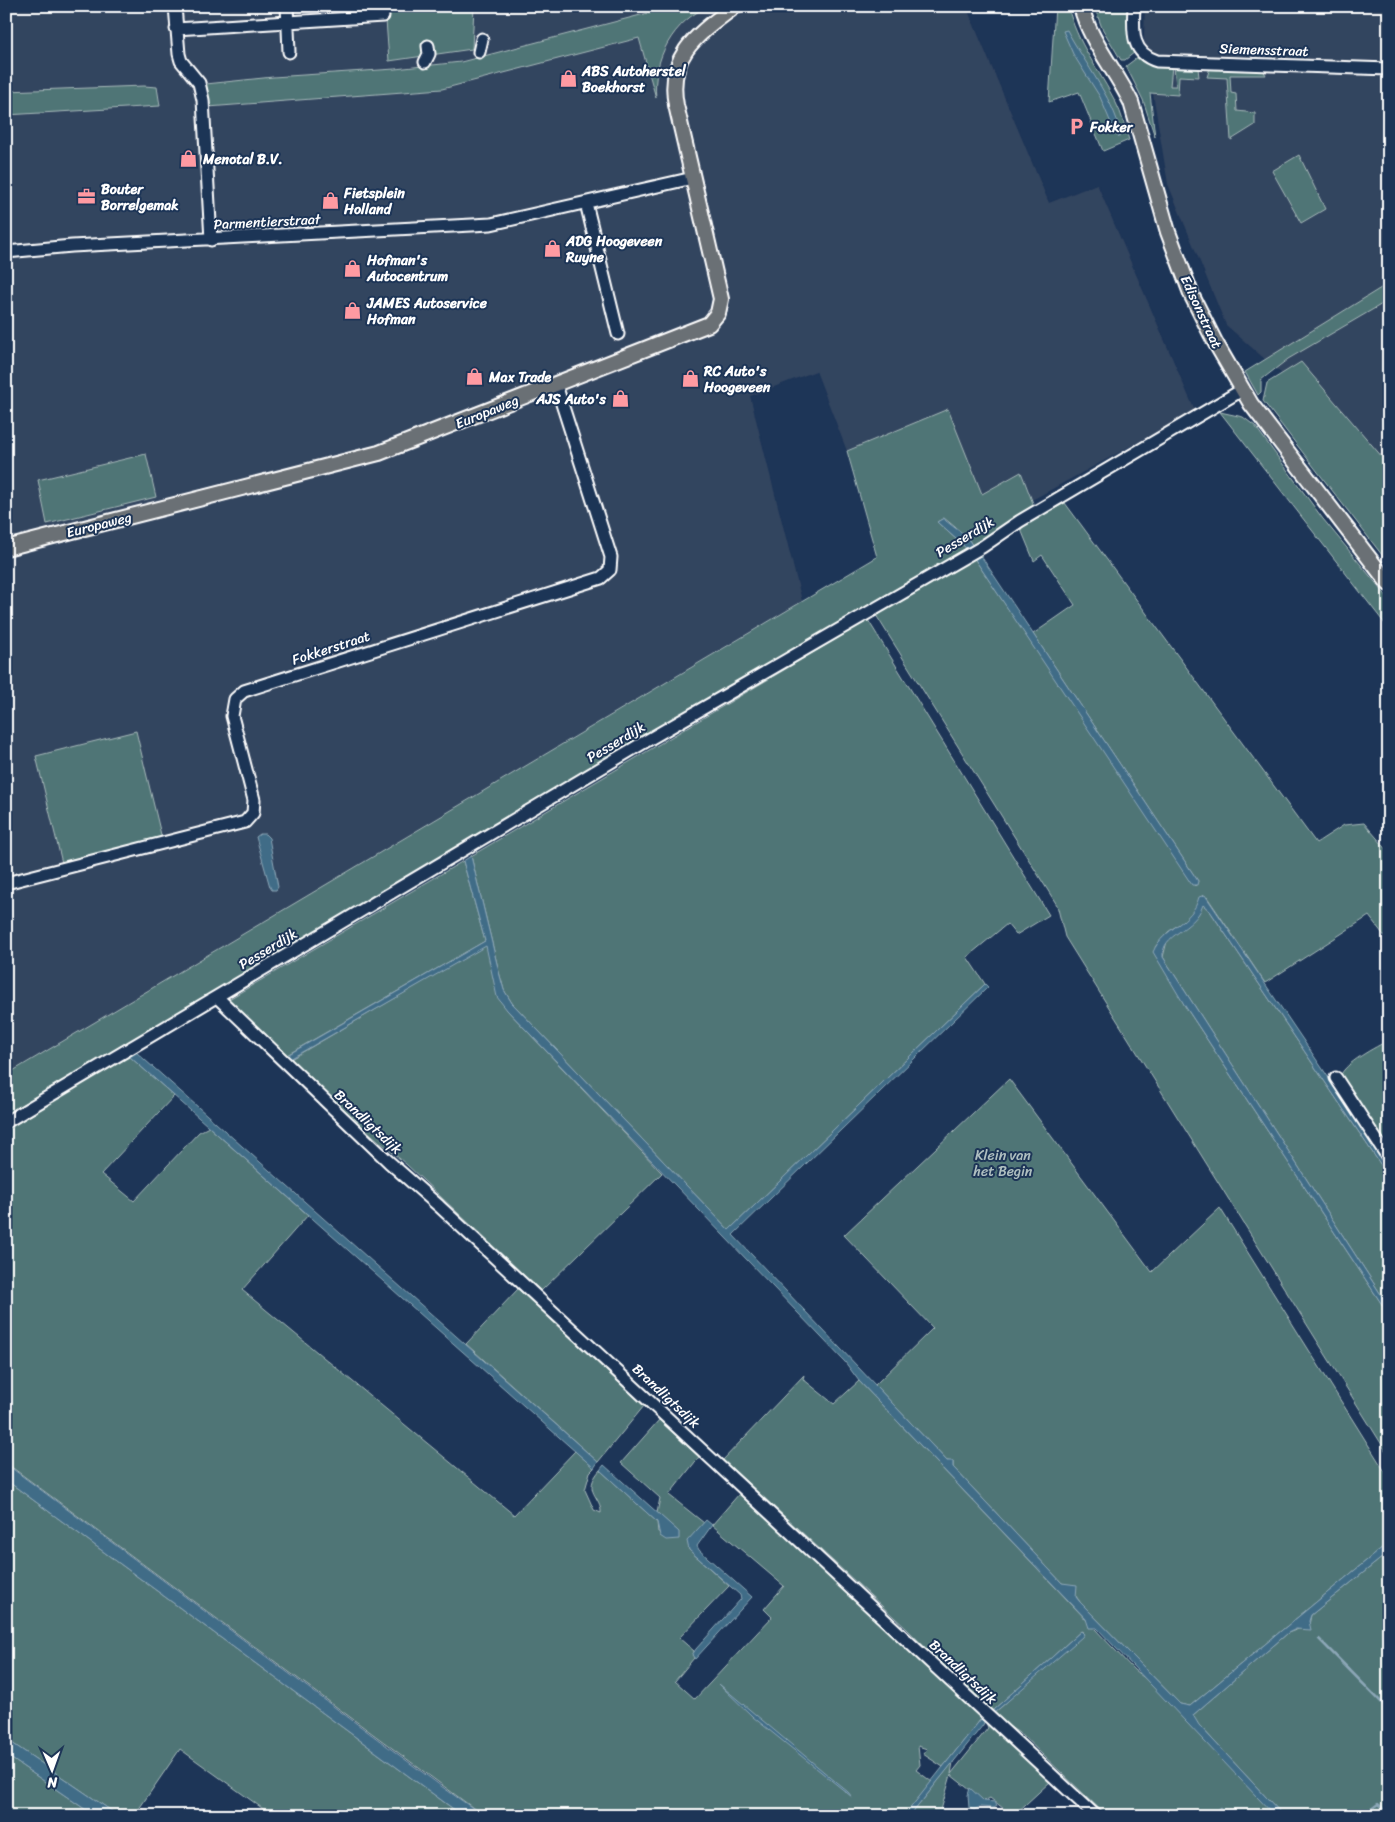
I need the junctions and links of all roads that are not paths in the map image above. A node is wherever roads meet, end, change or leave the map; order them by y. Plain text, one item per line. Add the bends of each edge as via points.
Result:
1 (175, 6) edge
2 (286, 6) edge
3 (735, 6) edge
4 (1081, 6) edge
5 (1134, 6) edge
6 (383, 16) dead end
7 (288, 22) junction
8 (176, 29) junction
9 (482, 39) dead end
10 (428, 46) dead end
11 (289, 52) dead end
12 (479, 52) dead end
13 (425, 62) dead end
14 (1389, 69) edge
15 (693, 178) junction
16 (586, 203) junction
17 (210, 240) junction
18 (6, 252) edge
19 (618, 334) dead end
20 (556, 385) junction
21 (1242, 390) junction
22 (6, 548) edge
23 (1389, 584) edge
24 (6, 883) edge
25 (217, 997) junction
26 (1336, 1078) dead end
27 (6, 1122) edge
28 (1389, 1159) edge
29 (1096, 1816) edge

1 - 8 street
2 - 7 street
3 - 15 main road, Europaweg via 689,43 676,71 674,95
4 - 21 main road, Edisonstraat via 1094,42 1130,102 1168,232 1190,292
5 - 14 street, Siemensstraat via 1134,36 1140,52 1162,62
6 - 7 street
7 - 8 street
7 - 11 street
8 - 17 street via 181,61 199,83 203,100
9 - 12 street
10 - 13 street
15 - 16 street, Parmentierstraat
15 - 20 main road, Europaweg via 720,291 717,315 704,327
16 - 17 street, Parmentierstraat via 475,226
16 - 19 street
17 - 18 street, Parmentierstraat
20 - 22 main road, Europaweg via 380,453
20 - 24 street, Fokkerstraat via 611,557 610,570 601,578 244,691 234,699 232,716 254,800 253,813 245,822
21 - 23 main road, Edisonstraat
21 - 25 street, Pesserdijk via 1020,521 982,547 665,730
25 - 27 street, Pesserdijk
25 - 29 street, Brandligtsdijk via 388,1162
26 - 28 street

